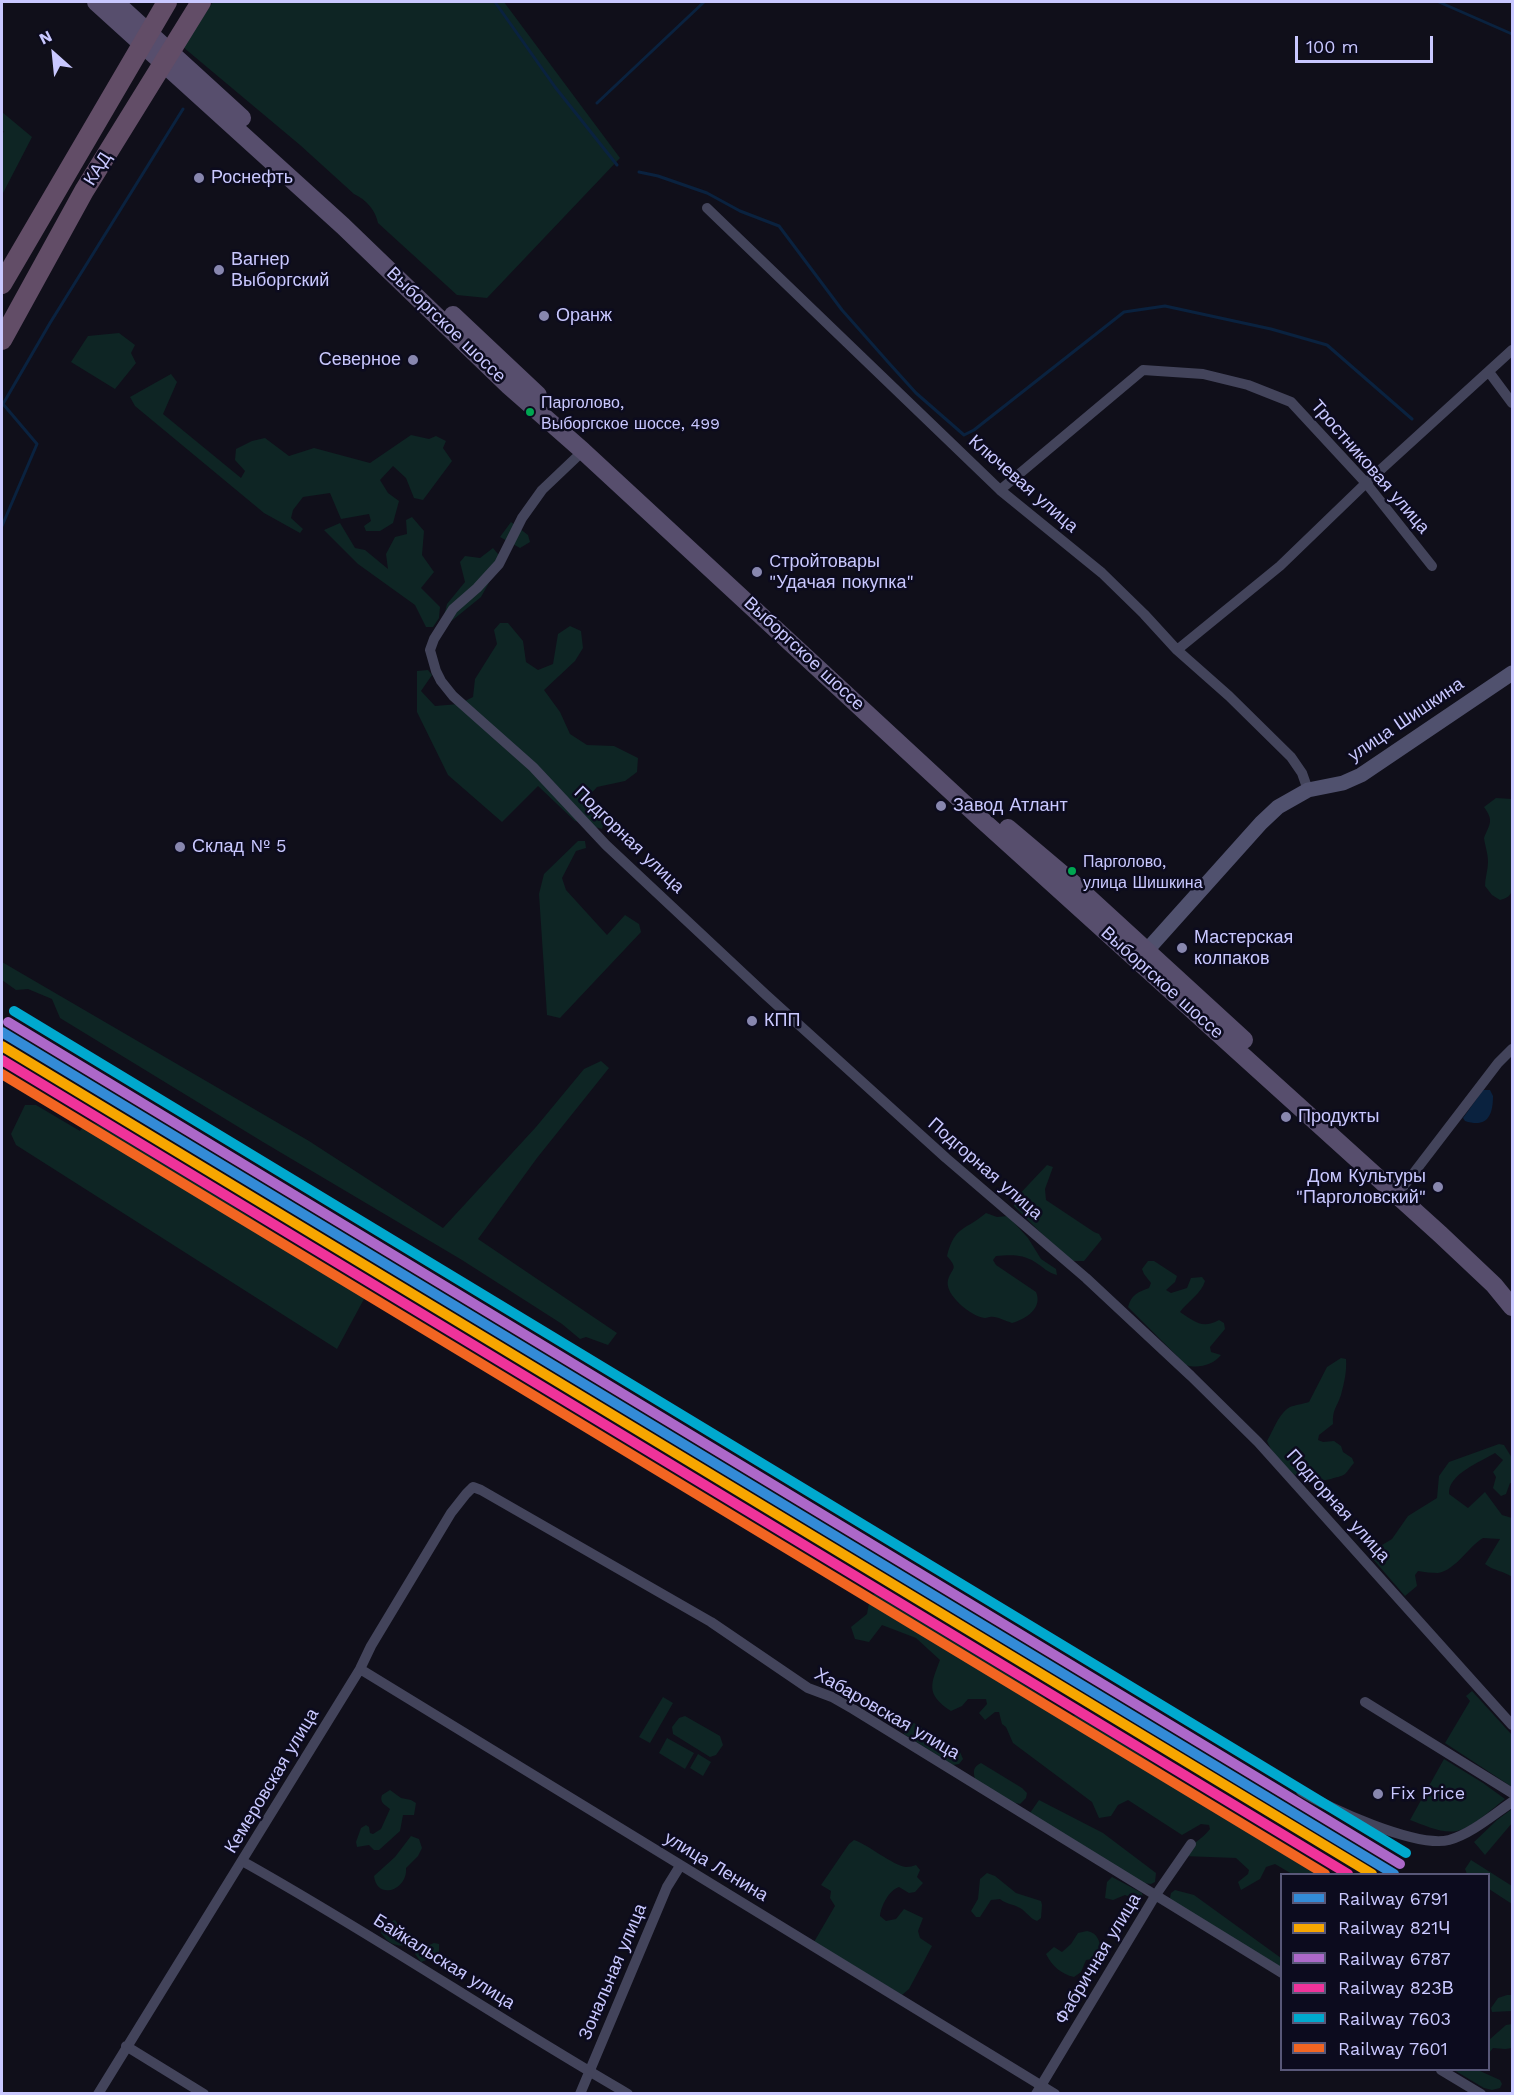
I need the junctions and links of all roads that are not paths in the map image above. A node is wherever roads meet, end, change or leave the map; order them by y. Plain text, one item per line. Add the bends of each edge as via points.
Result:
1 (96, 2) edge
2 (167, 2) edge
3 (201, 2) edge
4 (116, 8) edge
5 (191, 78) junction
6 (706, 208) dead end
7 (2, 284) edge
8 (5, 332) edge
9 (2, 350) edge
10 (1512, 350) edge
11 (1489, 372) junction
12 (1512, 403) edge
13 (583, 452) junction
14 (1366, 483) junction
15 (1000, 490) junction
16 (1432, 566) dead end
17 (1177, 650) junction
18 (1512, 673) edge
19 (1308, 790) junction
20 (1142, 956) junction
21 (1512, 1048) edge
22 (1404, 1187) junction
23 (1512, 1292) edge
24 (1512, 1306) edge
25 (473, 1488) joint
26 (360, 1669) junction
27 (1365, 1702) dead end
28 (1512, 1725) edge
29 (1301, 1791) dead end
30 (1512, 1794) edge
31 (1512, 1803) edge
32 (1191, 1844) dead end
33 (242, 1861) junction
34 (680, 1866) junction
35 (1155, 1896) junction
36 (1280, 1971) edge
37 (126, 2046) junction
38 (1443, 2071) edge
39 (590, 2072) junction
40 (1039, 2090) edge
41 (98, 2094) edge
42 (204, 2094) edge
43 (580, 2094) edge
44 (628, 2094) edge
45 (1055, 2094) edge
46 (1481, 2094) edge

1 - 4 main road, Выборгское шоссе
2 - 7 highway, КАД
3 - 8 highway, КАД via 84,191
4 - 5 main road, Выборгское шоссе
5 - 13 main road, Выборгское шоссе via 509,386
5 - 20 main road, Выборгское шоссе via 978,802 1066,877
6 - 15 street, Ключевая улица
8 - 9 highway, КАД
10 - 11 street
11 - 12 street
11 - 14 street
13 - 20 main road, Выборгское шоссе via 981,819
13 - 28 street, Подгорная улица via 531,503 499,564 453,609 434,639 430,650 447,689 533,767 606,845 765,994 1191,1376 1258,1442
14 - 15 street, Тростниковая улица via 1291,402 1248,385 1203,374 1143,370
14 - 16 street, Тростниковая улица
14 - 17 street via 1280,566
15 - 17 street, Ключевая улица via 1102,573
17 - 19 street, Ключевая улица via 1291,757
18 - 19 street, улица Шишкина via 1361,775
19 - 20 street, улица Шишкина via 1278,807 1261,823
20 - 22 main road, Выборгское шоссе
20 - 24 main road, Выборгское шоссе
21 - 22 street
22 - 23 main road, Выборгское шоссе
25 - 26 street, Кемеровская улица via 451,1513
25 - 35 street, Хабаровская улица via 711,1622 808,1688 839,1701
26 - 33 street, Кемеровская улица
26 - 34 street, улица Ленина
27 - 30 street
29 - 31 street via 1374,1825 1433,1841 1460,1836
32 - 35 street, Фабричная улица
33 - 37 street, Кемеровская улица
33 - 39 street, Байкальская улица
34 - 39 street, Зональная улица via 667,1887
34 - 40 street, улица Ленина via 858,1971
35 - 36 street, Хабаровская улица
35 - 40 street, Фабричная улица
37 - 41 street, Кемеровская улица
37 - 42 street
38 - 46 street
39 - 43 street, Зональная улица
39 - 44 street, Байкальская улица
40 - 45 street, улица Ленина

